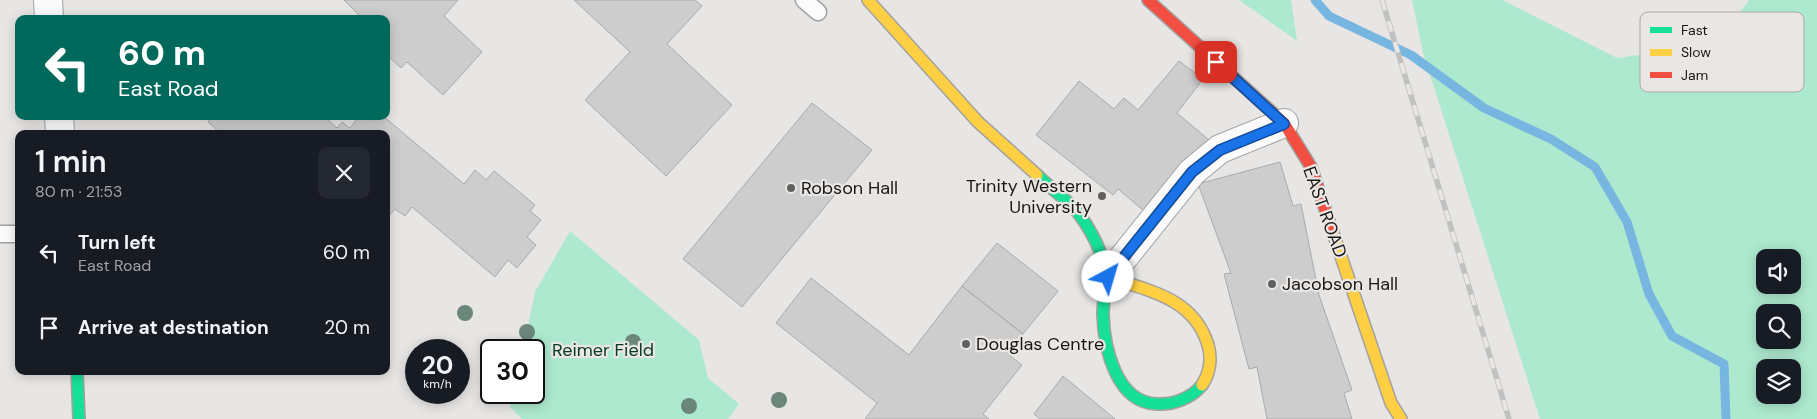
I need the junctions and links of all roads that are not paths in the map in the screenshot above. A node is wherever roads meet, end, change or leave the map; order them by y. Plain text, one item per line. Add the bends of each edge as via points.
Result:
1 (48, 0) edge
2 (804, 0) edge
3 (868, 0) edge
4 (1148, 0) edge
5 (818, 12) dead end
6 (49, 15) edge
7 (1284, 124) junction
8 (0, 234) edge
9 (15, 234) edge
10 (1108, 277) junction
11 (77, 375) edge
12 (79, 419) edge
13 (1401, 419) edge

1 - 6 street
2 - 5 lane
3 - 10 street via 978,122 1078,213 1099,249
4 - 7 street, EAST ROAD
7 - 10 street via 1220,150 1192,172
7 - 13 street, EAST ROAD via 1311,167 1391,403
8 - 9 lane
10 - 10 street via 1104,311 1107,340 1112,362 1128,392 1141,401 1154,403 1169,403 1192,395 1207,377 1209,366 1209,351 1201,324 1192,313 1170,299
11 - 12 street

